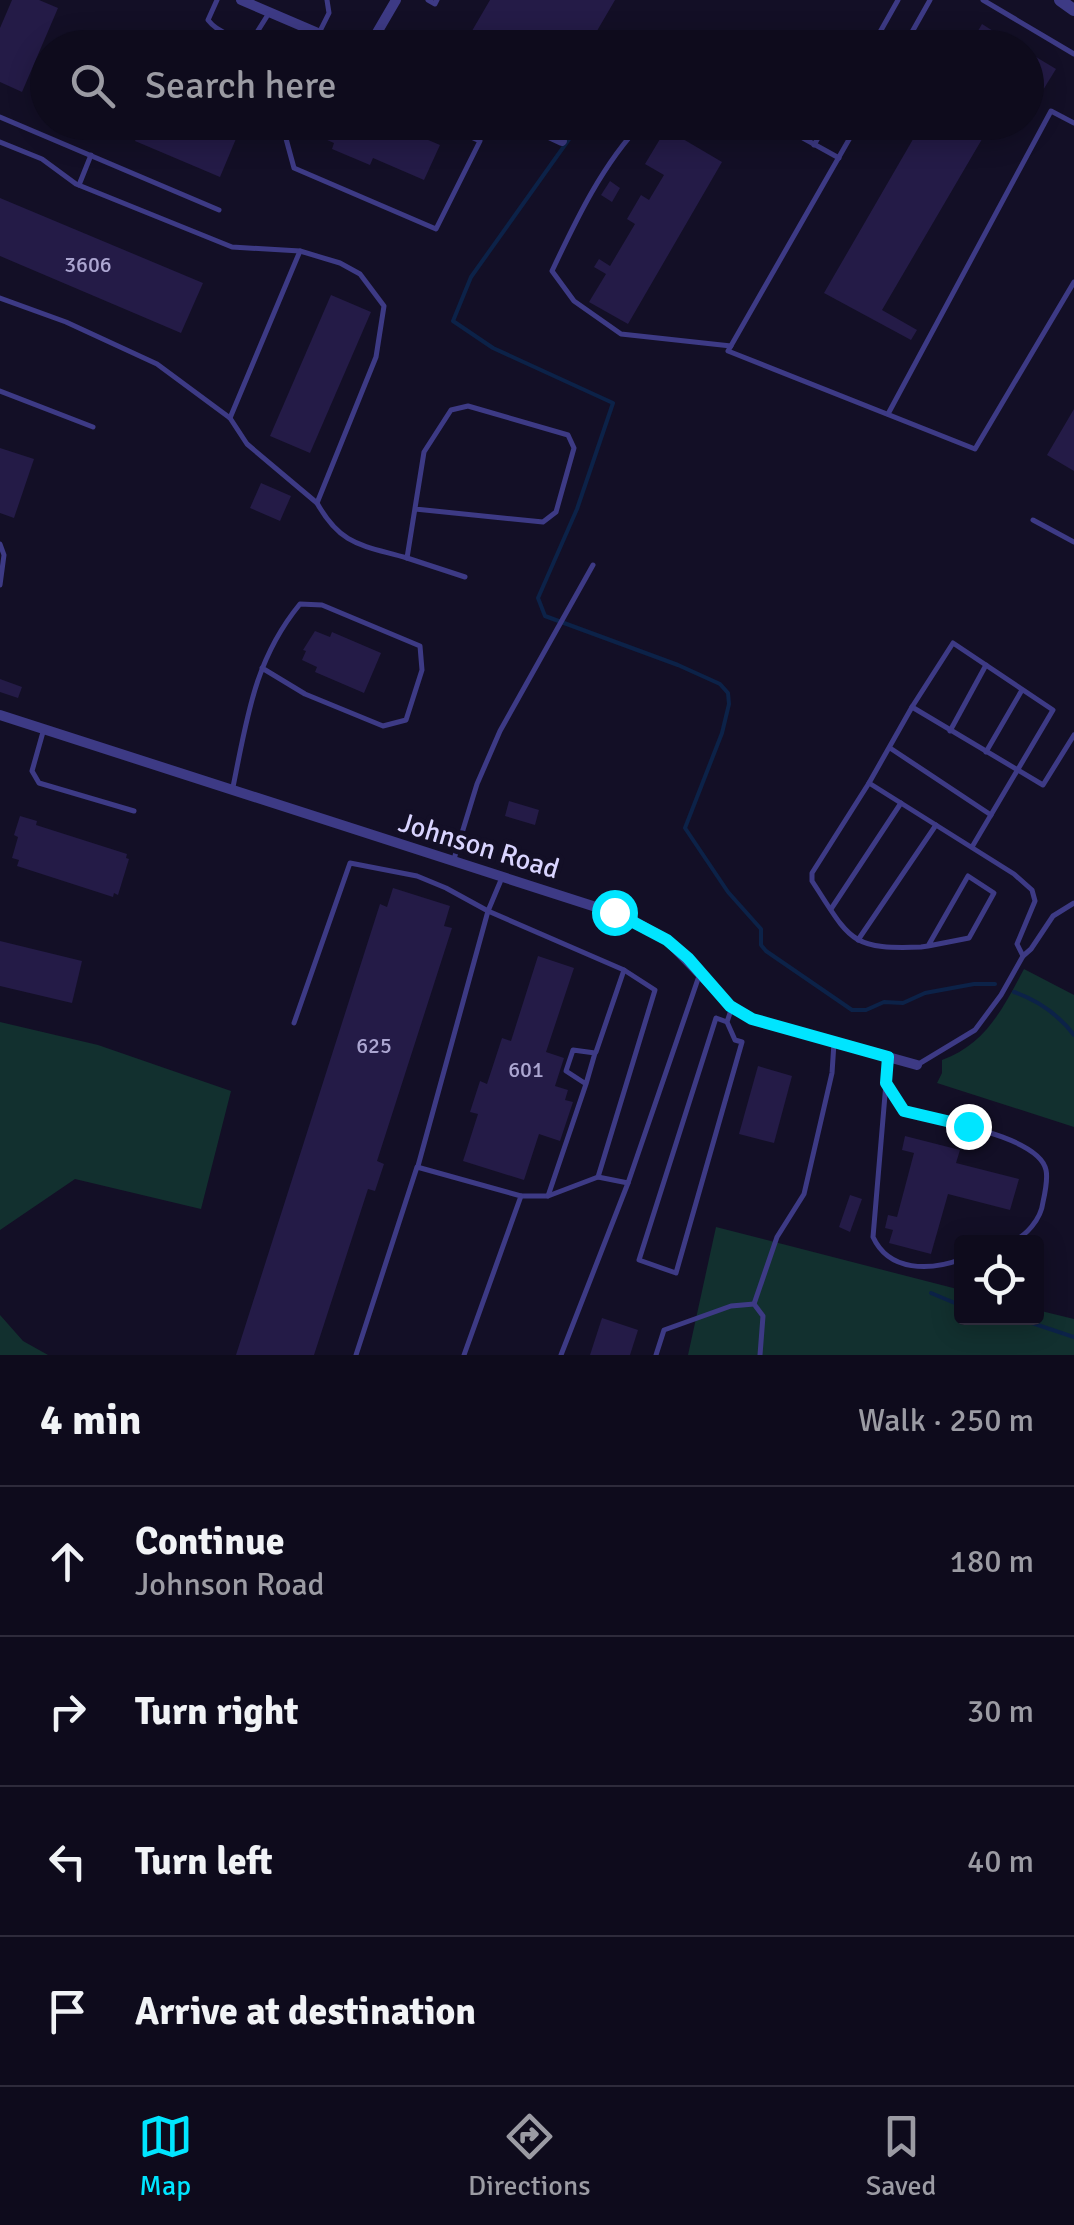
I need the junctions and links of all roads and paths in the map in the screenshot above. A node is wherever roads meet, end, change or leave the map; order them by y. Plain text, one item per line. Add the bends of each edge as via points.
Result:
1 (217, 0) edge
2 (327, 0) edge
3 (396, 0) edge
4 (428, 0) edge
5 (437, 0) edge
6 (898, 0) edge
7 (930, 0) edge
8 (983, 0) edge
9 (1060, 0) edge
10 (246, 1) edge
11 (1074, 10) edge
12 (270, 12) junction
13 (219, 30) edge
14 (258, 30) edge
15 (313, 30) edge
16 (321, 30) edge
17 (378, 30) edge
18 (881, 30) edge
19 (912, 30) edge
20 (1034, 30) edge
21 (1044, 36) edge
22 (1074, 54) edge
23 (0, 117) edge
24 (1074, 123) edge
25 (1044, 124) edge
26 (30, 130) edge
27 (55, 140) edge
28 (287, 140) edge
29 (478, 140) edge
30 (627, 140) edge
31 (805, 140) edge
32 (817, 140) edge
33 (850, 140) edge
34 (1035, 140) edge
35 (0, 142) edge
36 (814, 145) junction
37 (91, 155) junction
38 (839, 158) junction
39 (79, 185) junction
40 (219, 210) dead end
41 (300, 250) junction
42 (1074, 282) edge
43 (0, 298) edge
44 (731, 346) junction
45 (0, 391) edge
46 (888, 414) junction
47 (230, 418) junction
48 (93, 427) dead end
49 (317, 503) junction
50 (415, 509) junction
51 (1033, 520) dead end
52 (1074, 542) edge
53 (0, 544) edge
54 (407, 558) junction
55 (593, 565) dead end
56 (465, 577) dead end
57 (0, 585) edge
58 (986, 665) junction
59 (262, 668) junction
60 (1022, 690) junction
61 (912, 707) junction
62 (0, 715) edge
63 (44, 729) junction
64 (950, 731) junction
65 (1074, 735) edge
66 (890, 748) junction
67 (986, 752) junction
68 (1017, 770) junction
69 (869, 783) junction
70 (232, 790) junction
71 (901, 803) junction
72 (134, 811) dead end
73 (991, 814) junction
74 (936, 825) junction
75 (972, 848) junction
76 (453, 862) junction
77 (503, 877) junction
78 (1074, 903) edge
79 (831, 909) junction
80 (488, 911) junction
81 (858, 940) junction
82 (928, 946) junction
83 (1023, 956) junction
84 (624, 970) junction
85 (700, 973) junction
86 (732, 1007) junction
87 (728, 1022) junction
88 (294, 1024) dead end
89 (834, 1043) junction
90 (595, 1053) junction
91 (888, 1057) junction
92 (917, 1064) joint
93 (886, 1083) junction
94 (586, 1084) junction
95 (418, 1167) junction
96 (598, 1177) junction
97 (628, 1183) junction
98 (520, 1196) junction
99 (548, 1196) junction
100 (1026, 1235) edge
101 (954, 1261) edge
102 (754, 1304) junction
103 (356, 1355) edge
104 (464, 1355) edge
105 (562, 1355) edge
106 (656, 1355) edge
107 (760, 1355) edge

1 - 13 lane via 208,20
2 - 16 lane
3 - 17 street
4 - 5 lane
6 - 18 lane
7 - 19 lane
8 - 20 lane
9 - 11 street
10 - 12 street
12 - 14 lane
12 - 15 street
21 - 22 lane
23 - 26 lane
24 - 25 lane via 1051,111
27 - 37 lane
28 - 29 lane via 294,168 436,229
30 - 44 lane via 552,271 574,301 621,334
31 - 36 lane
32 - 36 lane
33 - 38 lane
34 - 46 lane
35 - 39 lane via 42,159
36 - 38 lane
37 - 39 lane
37 - 40 lane
38 - 44 lane
39 - 41 lane via 232,247
41 - 47 lane
41 - 49 lane via 360,274 384,306 376,356
42 - 46 lane via 975,449
43 - 47 lane via 156,364
44 - 46 lane via 728,351
45 - 48 lane
47 - 49 lane via 246,444
49 - 54 lane via 331,528 349,541
50 - 50 lane via 424,452 451,410 468,406 568,435 574,448 556,512 542,522
50 - 54 lane
51 - 52 lane
53 - 57 lane
54 - 56 lane
55 - 76 lane via 500,730
58 - 60 lane
58 - 61 lane via 953,643
58 - 64 lane
59 - 59 lane via 276,633 300,604 322,605 420,646 422,670 406,720 382,726
59 - 70 lane
60 - 67 lane
60 - 68 lane via 1053,710
61 - 64 lane
61 - 66 lane
62 - 63 street, Johnson Road
63 - 70 street, Johnson Road
63 - 72 lane via 32,771 40,783
64 - 67 lane
65 - 68 lane via 1043,786
66 - 69 lane
66 - 73 lane
67 - 68 lane
68 - 73 lane
69 - 71 lane
69 - 79 lane via 812,873
70 - 76 street, Johnson Road
71 - 74 lane
71 - 79 lane
73 - 75 lane
74 - 75 lane
74 - 81 lane
75 - 83 lane via 1032,890 1036,902 1017,944
76 - 77 street, Johnson Road
77 - 80 lane
77 - 85 street, Johnson Road via 627,917 667,940
78 - 83 lane via 1053,916
79 - 81 lane
80 - 84 lane
80 - 88 lane via 417,876 350,863
80 - 95 lane
81 - 82 lane via 881,949
82 - 82 lane via 970,938 994,893 968,876
83 - 92 lane via 975,1030
84 - 90 lane
84 - 96 lane via 655,990
85 - 86 street, Johnson Road
85 - 97 lane
86 - 87 lane
86 - 89 street, Johnson Road via 759,1022
87 - 87 lane via 716,1018 639,1260 676,1272 742,1042 734,1040
89 - 91 street, Johnson Road
89 - 102 lane via 804,1194 777,1237
90 - 94 lane
90 - 94 lane via 573,1050 566,1071
91 - 92 street, Johnson Road
91 - 93 lane
93 - 100 lane via 904,1111 1036,1152 1046,1170 1043,1208
93 - 101 lane via 873,1237 891,1260 907,1265
94 - 99 lane
95 - 98 lane
95 - 103 lane
96 - 97 lane
96 - 99 lane
97 - 105 lane
98 - 99 lane
98 - 104 lane
102 - 106 lane via 664,1330
102 - 107 lane via 763,1316

